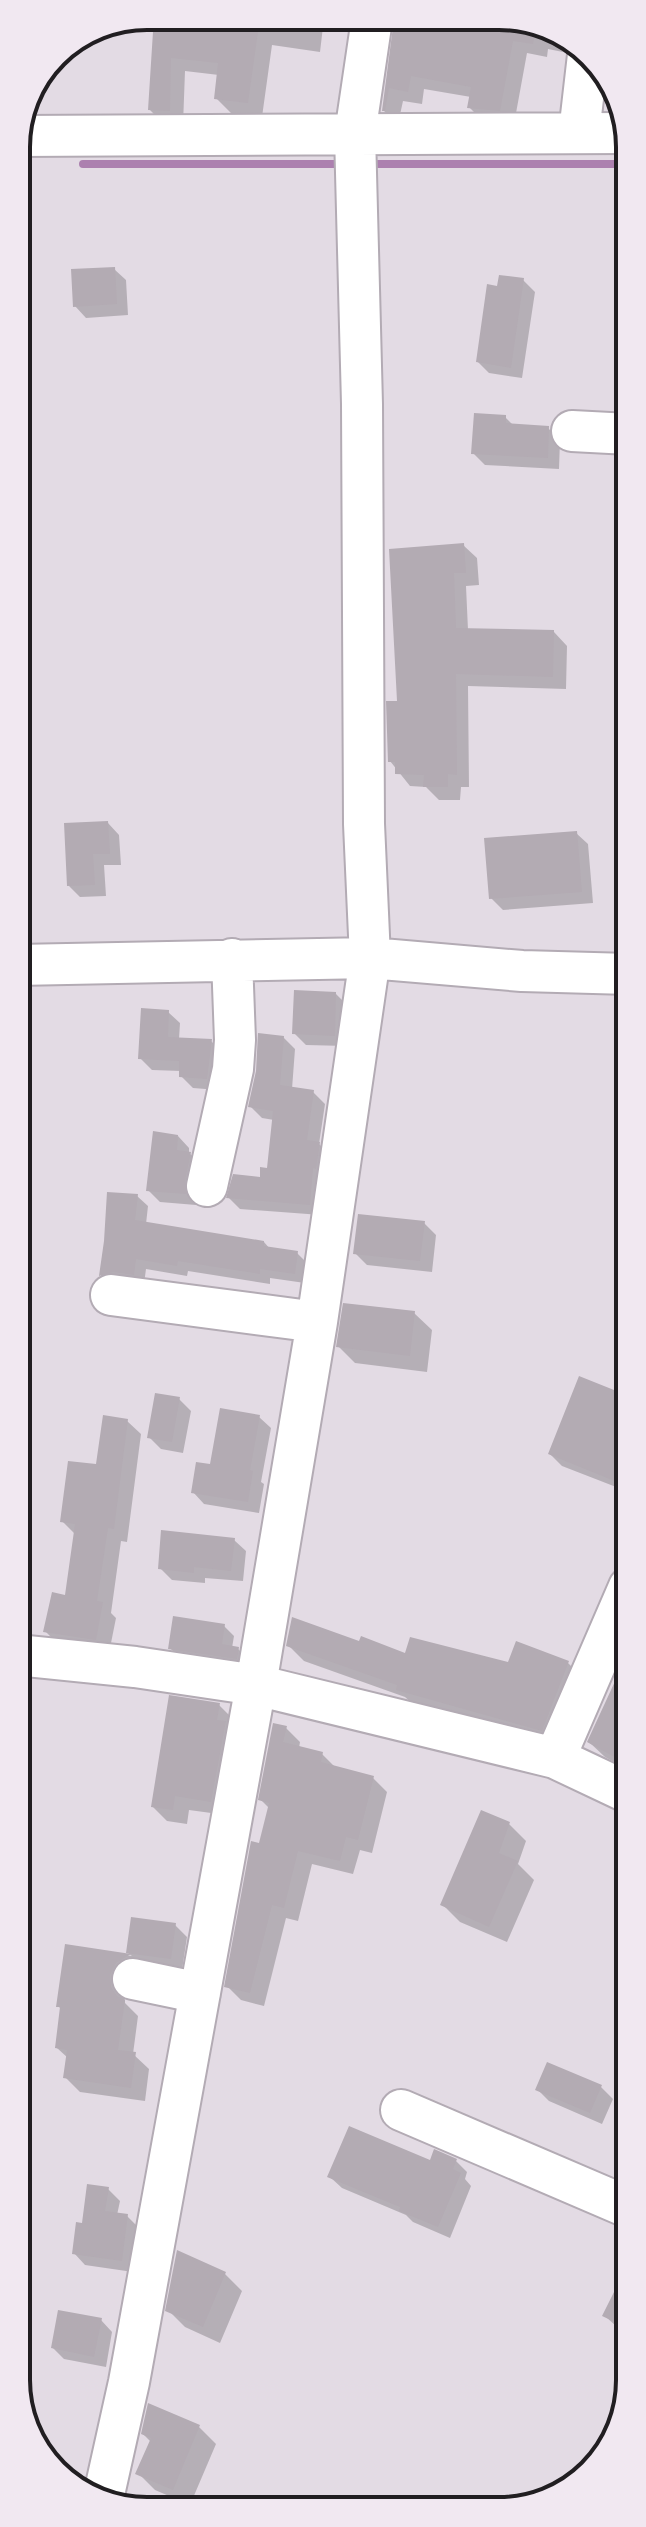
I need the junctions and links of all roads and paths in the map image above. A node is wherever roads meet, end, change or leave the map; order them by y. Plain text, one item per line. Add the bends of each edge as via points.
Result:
1 (370, 30) edge
2 (586, 70) edge
3 (579, 133) junction
4 (615, 133) edge
5 (355, 134) junction
6 (31, 136) edge
7 (572, 431) dead end
8 (616, 433) edge
9 (370, 958) junction
10 (232, 959) junction
11 (30, 965) edge
12 (616, 974) edge
13 (207, 1186) dead end
14 (111, 1295) dead end
15 (317, 1322) junction
16 (616, 1617) edge
17 (30, 1656) edge
18 (256, 1685) junction
19 (555, 1758) junction
20 (616, 1787) edge
21 (133, 1979) dead end
22 (200, 1993) junction
23 (401, 2110) dead end
24 (616, 2202) edge
25 (105, 2489) edge

1 - 5 street
2 - 3 street
3 - 4 street
3 - 5 street
5 - 6 street
5 - 9 street
7 - 8 street
9 - 10 street
9 - 12 street
9 - 15 street
10 - 11 street
10 - 13 street via 233,1069
14 - 15 street
15 - 18 street
16 - 19 street
17 - 18 street
18 - 19 street
18 - 22 street
19 - 20 street
21 - 22 street
22 - 25 street
23 - 24 street

